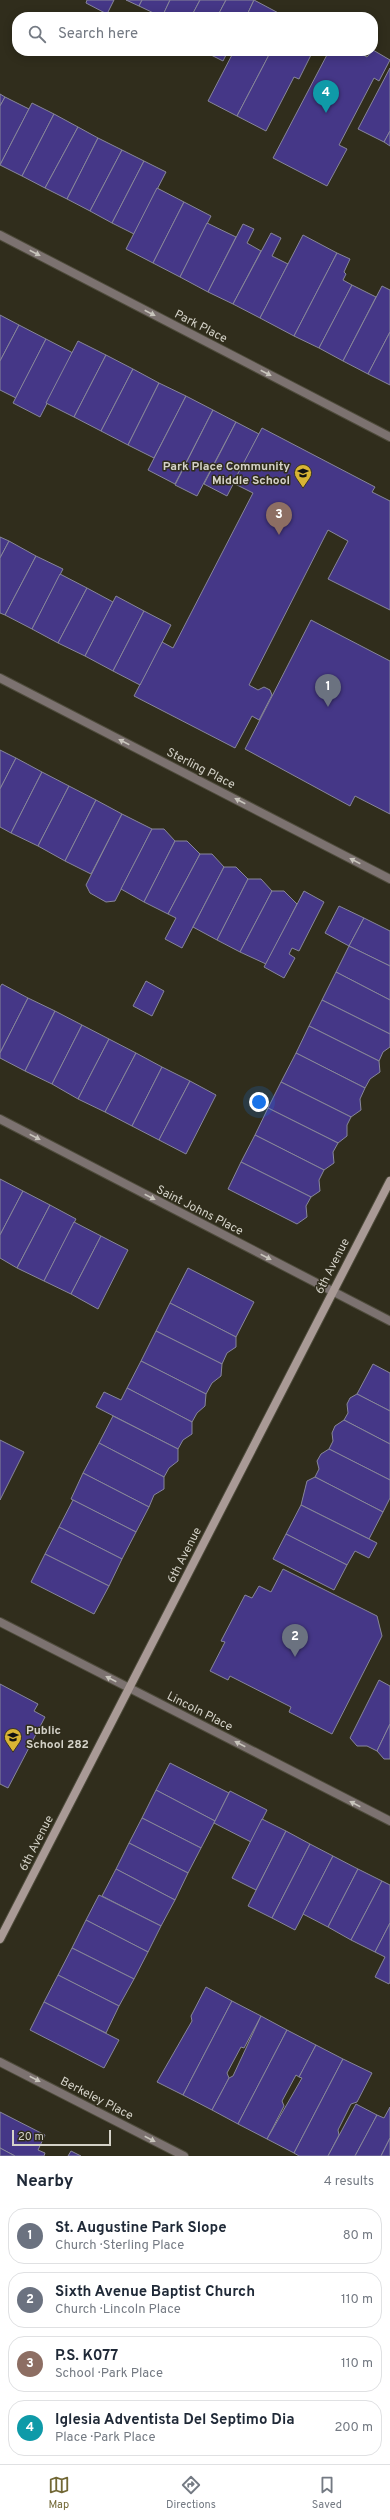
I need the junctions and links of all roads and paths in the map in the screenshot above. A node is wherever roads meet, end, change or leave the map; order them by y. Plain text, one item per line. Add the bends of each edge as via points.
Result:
1 (0, 235) edge
2 (390, 437) edge
3 (0, 678) edge
4 (390, 879) edge
5 (0, 1119) edge
6 (390, 1181) edge
7 (332, 1291) junction
8 (390, 1321) edge
9 (0, 1622) edge
10 (129, 1688) junction
11 (390, 1821) edge
12 (0, 1939) edge
13 (0, 2062) edge
14 (184, 2156) edge

1 -> 2 street, Park Place
4 -> 3 street, Sterling Place
5 -> 7 street, Saint Johns Place
6 - 7 street, 6th Avenue
7 - 8 street, Saint Johns Place
7 - 10 street, 6th Avenue
10 -> 9 street, Lincoln Place
11 -> 10 street, Lincoln Place
10 - 12 street, 6th Avenue
13 -> 14 street, Berkeley Place

